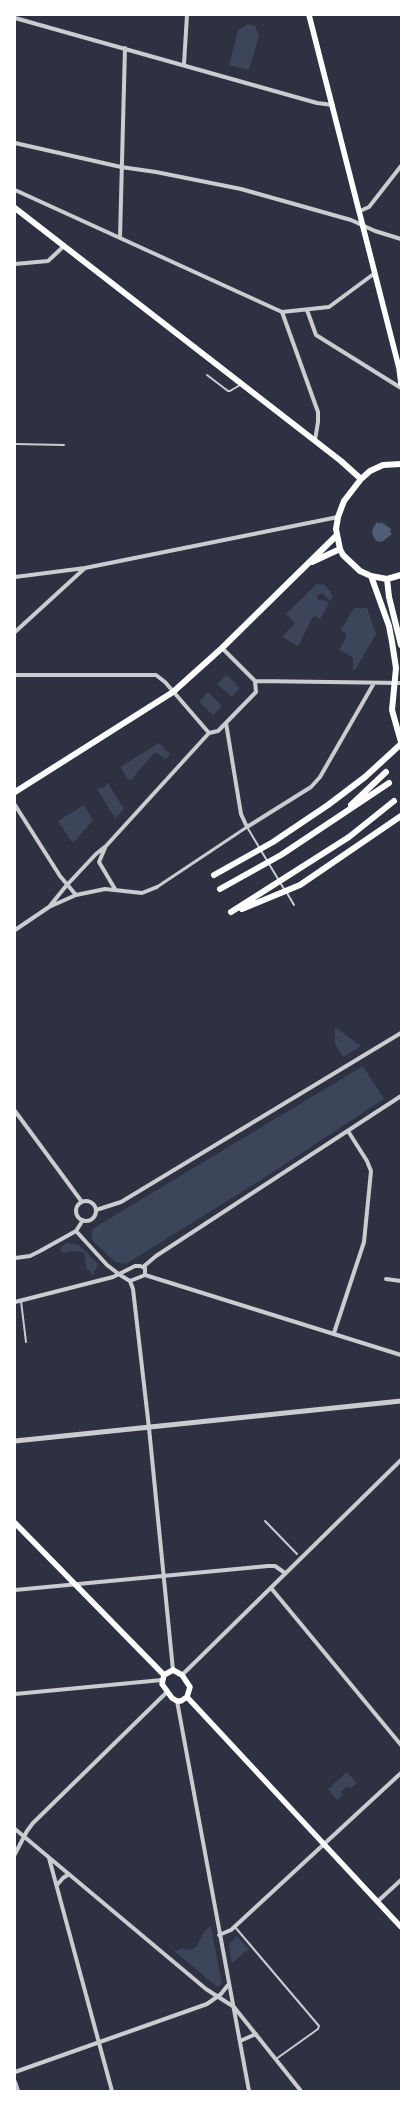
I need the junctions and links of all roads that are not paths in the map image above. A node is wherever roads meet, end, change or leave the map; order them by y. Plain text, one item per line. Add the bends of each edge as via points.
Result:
1 (187, 15) edge
2 (309, 15) edge
3 (15, 18) edge
4 (125, 48) junction
5 (184, 64) junction
6 (332, 105) junction
7 (15, 143) edge
8 (401, 166) edge
9 (122, 167) junction
10 (15, 190) edge
11 (15, 208) edge
12 (360, 212) junction
13 (364, 226) junction
14 (120, 238) junction
15 (401, 239) edge
16 (64, 246) junction
17 (15, 264) edge
18 (375, 274) junction
19 (307, 310) junction
20 (282, 312) junction
21 (207, 375) dead end
22 (241, 383) junction
23 (401, 384) edge
24 (401, 388) edge
25 (314, 440) junction
26 (15, 444) edge
27 (64, 445) dead end
28 (401, 464) edge
29 (361, 479) junction
30 (338, 517) junction
31 (337, 535) junction
32 (340, 550) junction
33 (311, 562) junction
34 (85, 568) junction
35 (401, 575) edge
36 (371, 576) junction
37 (15, 577) edge
38 (387, 578) junction
39 (15, 632) edge
40 (400, 634) edge
41 (392, 642) junction
42 (401, 645) edge
43 (222, 648) junction
44 (15, 675) edge
45 (255, 681) junction
46 (374, 683) junction
47 (398, 683) edge
48 (173, 692) junction
49 (226, 723) junction
50 (209, 733) junction
51 (401, 743) edge
52 (386, 772) dead end
53 (389, 783) dead end
54 (15, 792) edge
55 (394, 801) dead end
56 (15, 805) edge
57 (401, 816) edge
58 (336, 819) junction
59 (247, 827) junction
60 (106, 846) junction
61 (214, 875) dead end
62 (66, 886) junction
63 (157, 887) joint
64 (115, 889) junction
65 (220, 889) dead end
66 (76, 895) junction
67 (294, 905) dead end
68 (49, 907) junction
69 (15, 930) edge
70 (401, 1033) edge
71 (401, 1096) edge
72 (15, 1111) edge
73 (348, 1131) junction
74 (82, 1202) junction
75 (96, 1210) junction
76 (83, 1220) junction
77 (76, 1231) junction
78 (15, 1258) edge
79 (143, 1267) junction
80 (120, 1275) junction
81 (145, 1275) junction
82 (386, 1279) dead end
83 (130, 1281) junction
84 (401, 1281) edge
85 (22, 1301) junction
86 (15, 1302) edge
87 (334, 1333) junction
88 (26, 1342) dead end
89 (401, 1355) edge
90 (401, 1401) edge
91 (149, 1428) junction
92 (15, 1441) edge
93 (401, 1460) edge
94 (397, 1465) junction
95 (401, 1470) edge
96 (265, 1521) dead end
97 (15, 1523) edge
98 (297, 1554) dead end
99 (285, 1573) junction
100 (164, 1576) junction
101 (75, 1584) junction
102 (271, 1588) junction
103 (15, 1590) edge
104 (173, 1670) junction
105 (182, 1675) junction
106 (163, 1678) junction
107 (167, 1692) junction
108 (15, 1694) edge
109 (187, 1697) junction
110 (177, 1701) junction
111 (401, 1745) edge
112 (401, 1773) edge
113 (15, 1829) edge
114 (24, 1836) junction
115 (324, 1845) junction
116 (15, 1854) edge
117 (49, 1858) junction
118 (69, 1874) junction
119 (401, 1880) edge
120 (57, 1885) junction
121 (378, 1902) junction
122 (235, 1927) junction
123 (401, 1927) edge
124 (219, 1935) junction
125 (228, 1985) junction
126 (218, 1996) junction
127 (234, 2007) junction
128 (256, 2034) junction
129 (240, 2041) junction
130 (99, 2043) junction
131 (276, 2059) junction
132 (15, 2072) edge
133 (15, 2082) edge
134 (18, 2091) edge
135 (112, 2091) edge
136 (249, 2091) edge
137 (301, 2091) edge

1 - 5 street
2 - 6 main road
3 - 4 street
4 - 5 street
4 - 9 street
5 - 6 street
6 - 12 main road
7 - 9 street
8 - 12 street via 369,207
9 - 13 street via 240,189
9 - 14 street
10 - 14 street
11 - 16 main road
12 - 13 main road
13 - 15 street
13 - 18 main road
14 - 20 street
16 - 17 street via 48,262
16 - 22 main road
18 - 19 street via 329,307
18 - 23 main road
19 - 20 street
19 - 24 street via 316,335
20 - 25 street via 318,412
21 - 22 lane via 228,391
22 - 25 main road
25 - 29 main road
26 - 27 lane
28 - 29 main road via 383,465
29 - 30 main road via 344,501
30 - 31 main road
30 - 34 street
31 - 32 main road
31 - 33 main road
32 - 33 main road
32 - 36 main road via 354,567
33 - 43 main road
34 - 37 street
34 - 39 street
35 - 38 main road
36 - 38 main road
36 - 41 main road
38 - 40 main road
40 - 41 lane
40 - 42 main road
41 - 47 main road
43 - 45 street
43 - 48 main road
44 - 48 street via 156,675
45 - 46 street
45 - 49 street via 256,692
46 - 47 street
46 - 59 street via 320,777
47 - 51 main road via 392,710
48 - 50 street
48 - 54 main road
49 - 50 street via 218,731
49 - 59 street via 241,814
50 - 60 street
51 - 61 main road via 365,777 328,805
52 - 58 main road
53 - 58 main road
55 - 57 main road via 349,837 231,912 300,886
56 - 62 street
58 - 65 main road via 281,856
59 - 63 street
59 - 67 lane
60 - 62 street
60 - 64 street via 99,862
62 - 66 street
62 - 68 street
63 - 64 street via 142,893
64 - 66 street
66 - 68 street
68 - 69 street
70 - 75 street via 122,1202
71 - 73 street
72 - 74 street
73 - 79 street
73 - 87 street via 371,1171 364,1242
74 - 75 street via 91,1202
74 - 76 street via 76,1213
75 - 76 street via 92,1219
76 - 77 street
77 - 78 street via 30,1256
77 - 80 street
79 - 80 street via 135,1266
79 - 81 street
80 - 83 street
80 - 85 street
81 - 83 street
81 - 87 street
82 - 84 street
83 - 91 street
85 - 86 street
85 - 88 lane
87 - 89 street
90 - 91 street
91 - 92 street
91 - 100 street
93 - 94 street
94 - 95 street
94 - 99 street
96 - 98 lane
97 - 101 main road
99 - 100 street via 268,1566
99 - 102 street
100 - 101 street
100 - 104 street
101 - 103 street
101 - 106 main road
102 - 105 street
102 - 111 street
104 - 105 main road
104 - 106 main road
105 - 109 main road via 190,1687
106 - 107 main road via 162,1684
106 - 108 street
107 - 110 main road
107 - 114 street
109 - 110 main road
109 - 115 main road
110 - 124 street
112 - 115 street
113 - 114 street
114 - 116 street
114 - 117 street
115 - 121 main road
115 - 122 street
117 - 118 street
117 - 120 street
118 - 120 street
118 - 126 street
119 - 121 street
120 - 130 street
121 - 123 main road
122 - 124 street
122 - 131 lane via 319,2026
124 - 125 street
125 - 126 street
125 - 127 street
126 - 127 street
126 - 130 street via 207,2004
127 - 128 street
127 - 129 street
128 - 129 street
128 - 131 street
129 - 136 street
130 - 132 street
130 - 135 street
131 - 137 street
133 - 134 street

